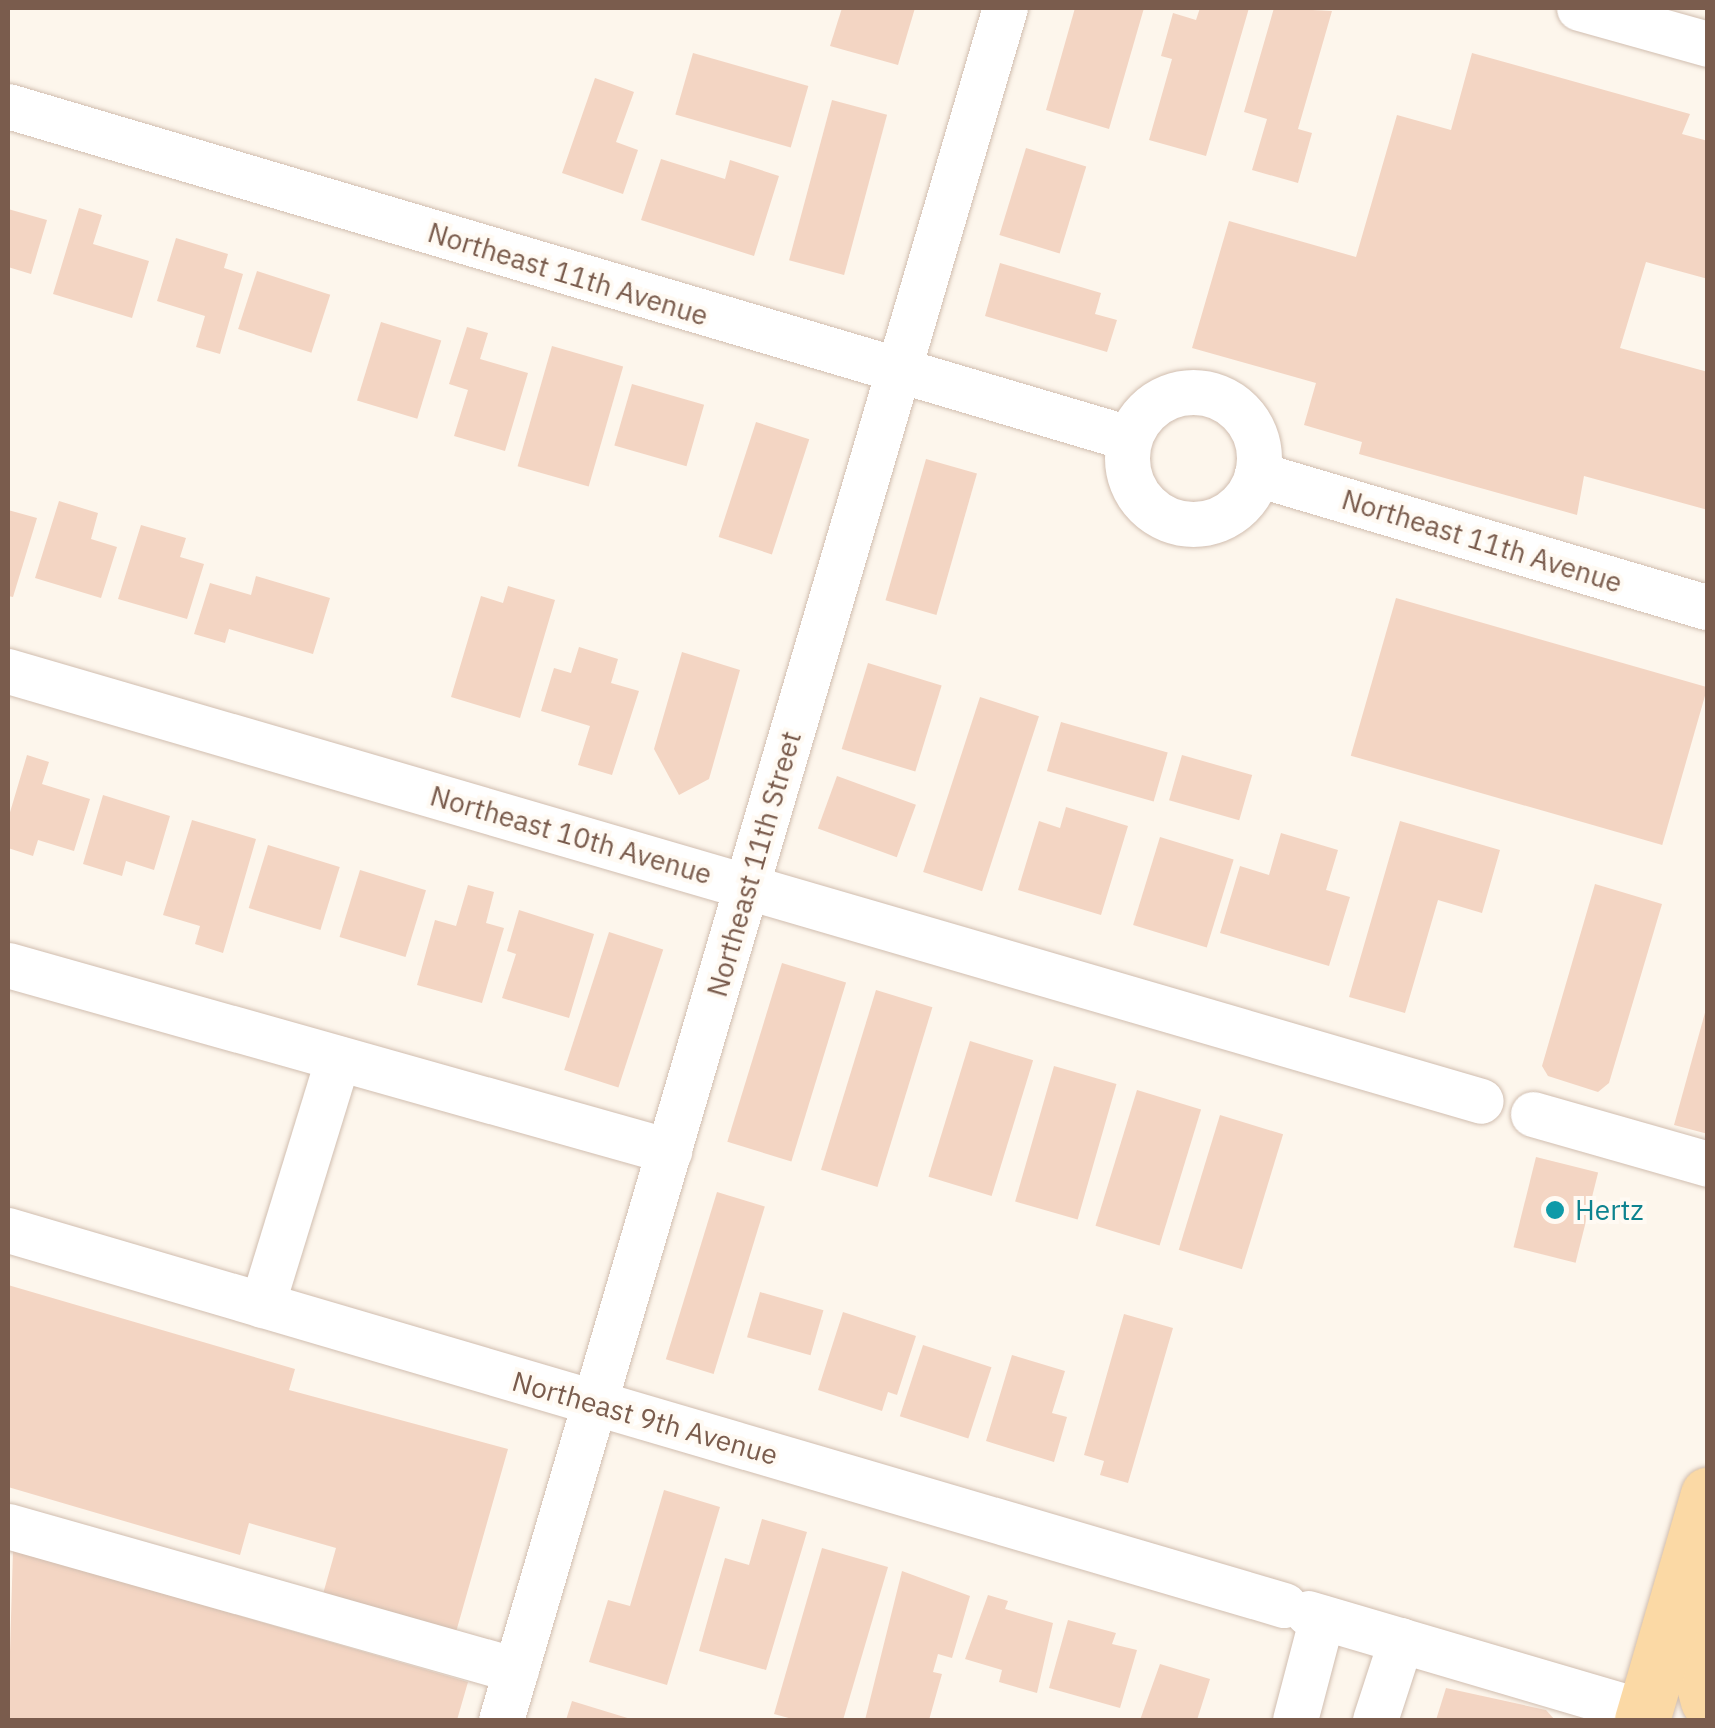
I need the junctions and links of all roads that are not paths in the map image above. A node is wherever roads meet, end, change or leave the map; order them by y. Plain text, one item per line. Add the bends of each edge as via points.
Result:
1 (1004, 8) edge
2 (1579, 8) edge
3 (1708, 44) edge
4 (8, 106) edge
5 (897, 373) junction
6 (1129, 438) junction
7 (1257, 474) junction
8 (1708, 608) edge
9 (8, 671) edge
10 (748, 887) junction
11 (8, 965) edge
12 (338, 1058) junction
13 (1481, 1101) dead end
14 (1534, 1114) dead end
15 (669, 1151) junction
16 (1708, 1164) edge
17 (8, 1230) edge
18 (262, 1305) junction
19 (594, 1403) junction
20 (1708, 1494) edge
21 (8, 1526) edge
22 (1680, 1590) junction
23 (1304, 1612) junction
24 (1401, 1640) junction
25 (516, 1670) junction
26 (1708, 1700) edge
27 (1643, 1716) edge
28 (501, 1720) edge
29 (1295, 1720) edge
30 (1376, 1720) edge

1 - 5 street, Northeast 11th Street
2 - 3 street
4 - 5 street, Northeast 11th Avenue
5 - 6 street, Northeast 11th Avenue
5 - 10 street, Northeast 11th Street
6 - 7 street via 1140,417 1178,393 1222,398 1253,429
6 - 7 street via 1130,480 1156,513 1176,522 1197,524 1235,509
7 - 8 street, Northeast 11th Avenue
9 - 10 street, Northeast 10th Avenue
10 - 13 street, Northeast 10th Avenue
10 - 15 street, Northeast 11th Street
11 - 12 street
12 - 15 street
12 - 18 street
14 - 16 street
15 - 19 street, Northeast 11th Street
17 - 18 street, Northeast 9th Avenue
18 - 19 street, Northeast 9th Avenue
19 - 23 street, Northeast 9th Avenue
19 - 25 street, Northeast 11th Street
20 - 22 main road
21 - 25 street
22 - 26 main road
22 - 27 main road
23 - 24 street, Northeast 9th Avenue
23 - 29 street
24 - 27 street, Northeast 9th Avenue
24 - 30 street
25 - 28 street, Northeast 11th Street

